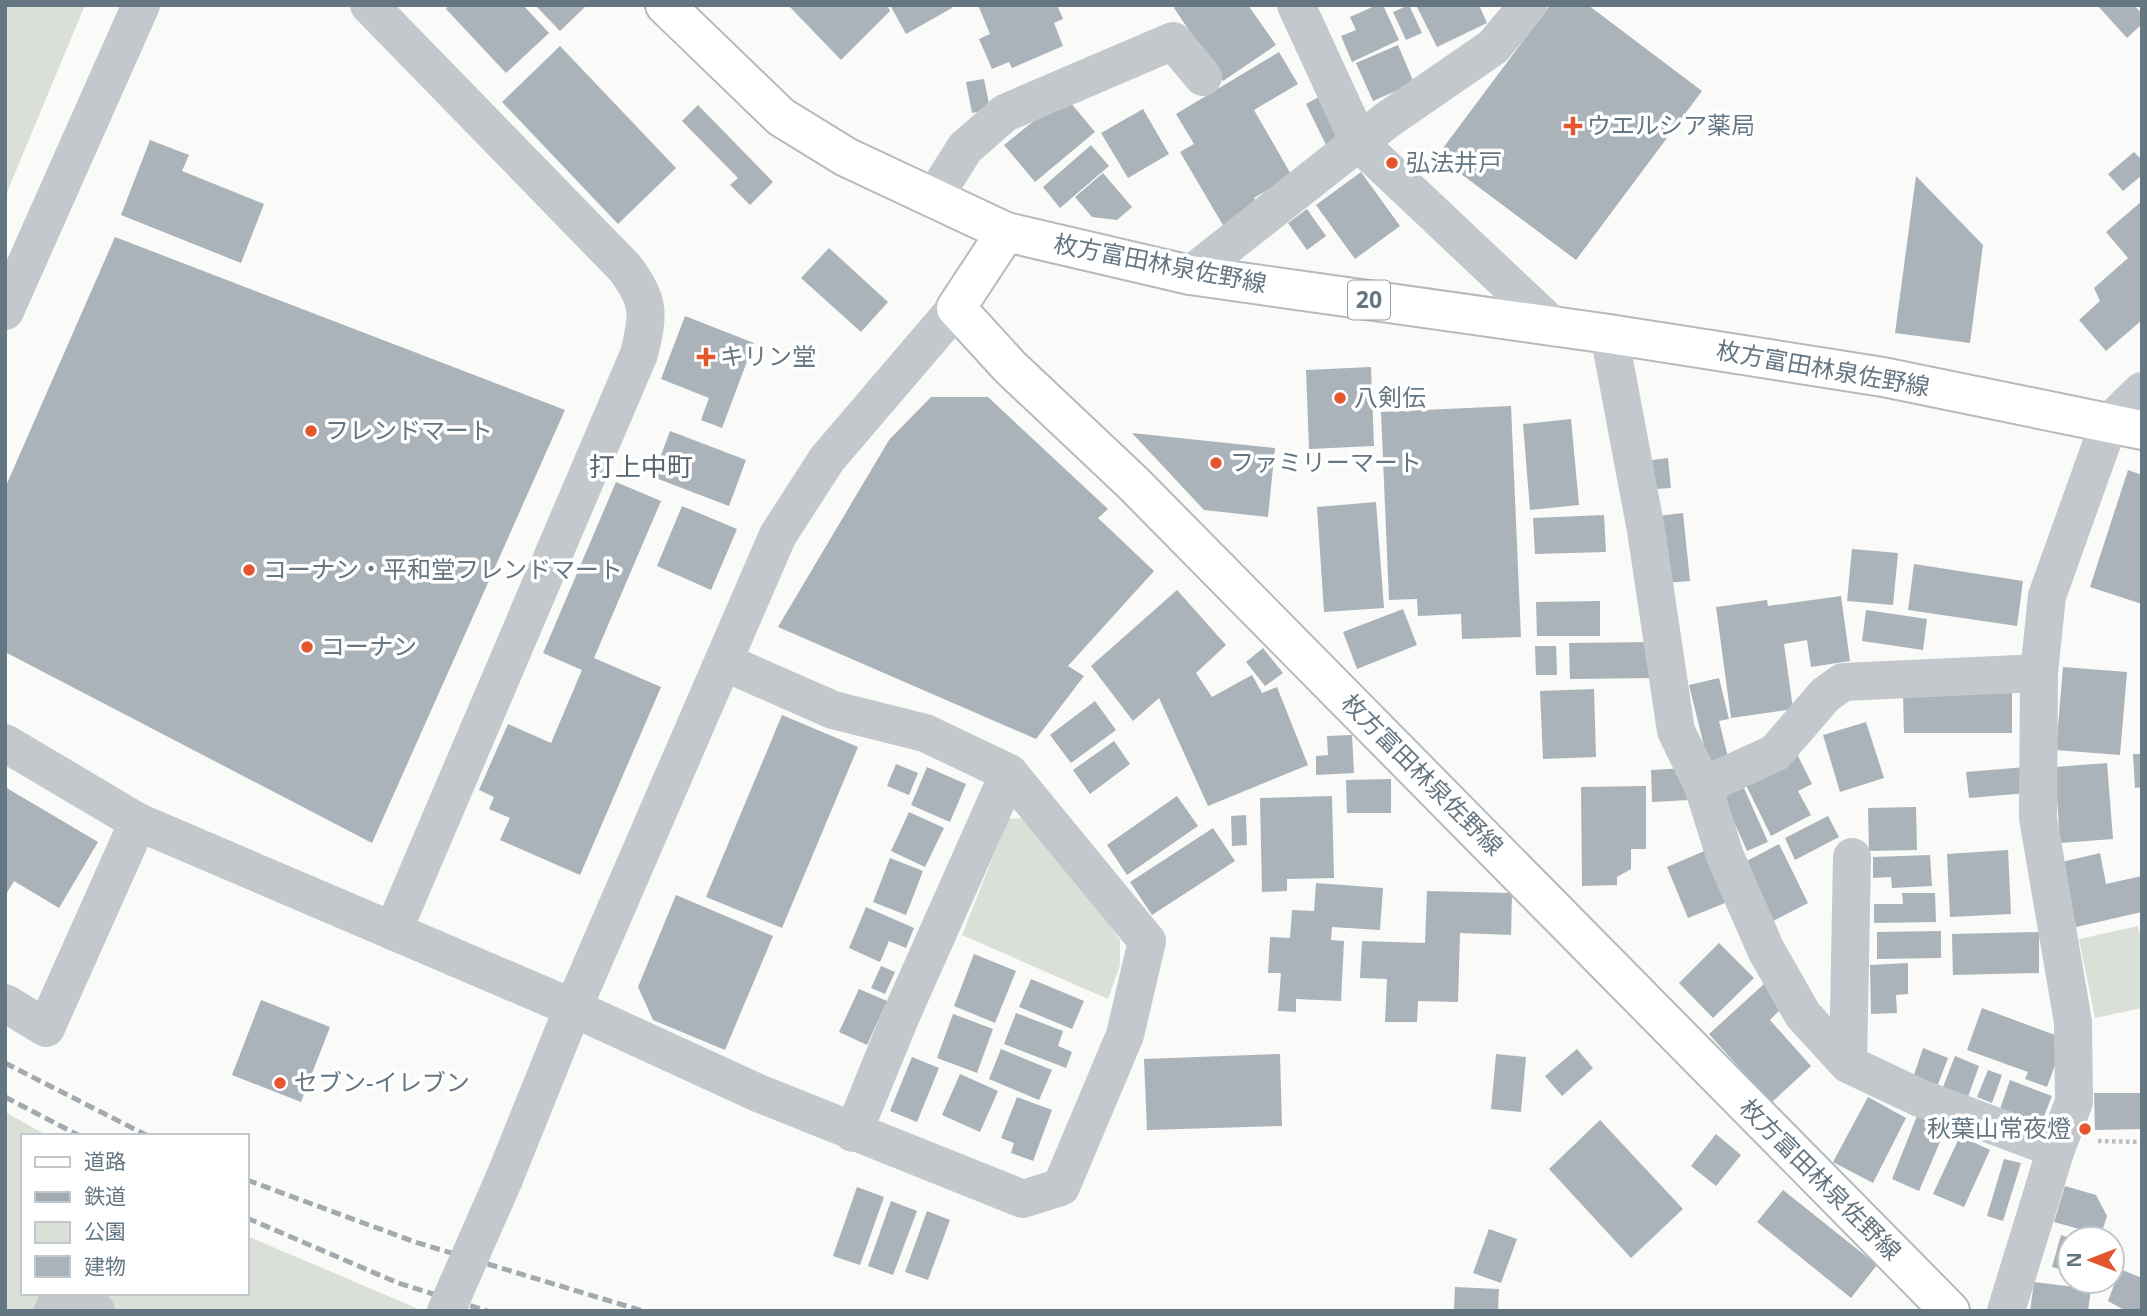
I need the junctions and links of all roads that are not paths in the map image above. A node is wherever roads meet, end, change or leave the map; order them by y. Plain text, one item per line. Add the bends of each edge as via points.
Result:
1 (141, 5) edge
2 (369, 5) edge
3 (665, 5) edge
4 (1296, 5) edge
5 (1528, 5) edge
6 (1203, 77) dead end
7 (1360, 144) junction
8 (933, 199) junction
9 (1006, 232) junction
10 (1190, 275) junction
11 (956, 308) junction
12 (5, 311) edge
13 (1554, 327) junction
14 (1609, 334) junction
15 (2142, 391) edge
16 (2125, 426) edge
17 (724, 662) junction
18 (2039, 673) junction
19 (5, 743) edge
20 (1009, 774) junction
21 (1703, 786) junction
22 (138, 822) junction
23 (1852, 856) dead end
24 (393, 931) junction
25 (5, 1003) edge
26 (573, 1008) junction
27 (1848, 1064) junction
28 (853, 1133) junction
29 (2056, 1149) junction
30 (53, 1311) edge
31 (96, 1311) edge
32 (446, 1311) edge
33 (1950, 1311) edge
34 (2006, 1311) edge

1 - 12 street
2 - 24 street via 625,268 644,293 646,324 639,354
3 - 8 main road, 枚方富田林泉佐野線 / 20 via 780,117 846,157
4 - 7 street
5 - 7 street via 1493,47
6 - 8 street via 1173,41 1005,113 965,148
7 - 10 street
7 - 13 street
8 - 9 main road, 枚方富田林泉佐野線 / 20
9 - 10 main road, 枚方富田林泉佐野線 / 20
9 - 11 main road
10 - 13 main road, 枚方富田林泉佐野線 / 20
11 - 17 street via 827,459 778,535
11 - 33 main road, 枚方富田林泉佐野線 via 1010,368 1133,483
13 - 14 main road, 枚方富田林泉佐野線 / 20
14 - 16 main road, 枚方富田林泉佐野線 / 20 via 1883,377
14 - 21 street via 1646,530 1676,732
15 - 16 street
16 - 18 street via 2047,596
17 - 20 street via 833,710 925,733
17 - 26 street
18 - 21 street via 1843,682 1825,695 1775,753
18 - 29 street via 2038,818 2073,1022 2074,1102
19 - 22 street
20 - 28 street
20 - 28 street via 1147,941 1125,1035 1061,1187 1024,1199
21 - 27 street via 1725,856 1766,950 1803,1015
22 - 24 street
22 - 25 street via 46,1028
23 - 27 street
24 - 26 street
26 - 28 street
26 - 32 street, bridge
27 - 29 street via 1920,1098
29 - 34 street
30 - 31 street via 60,1295

